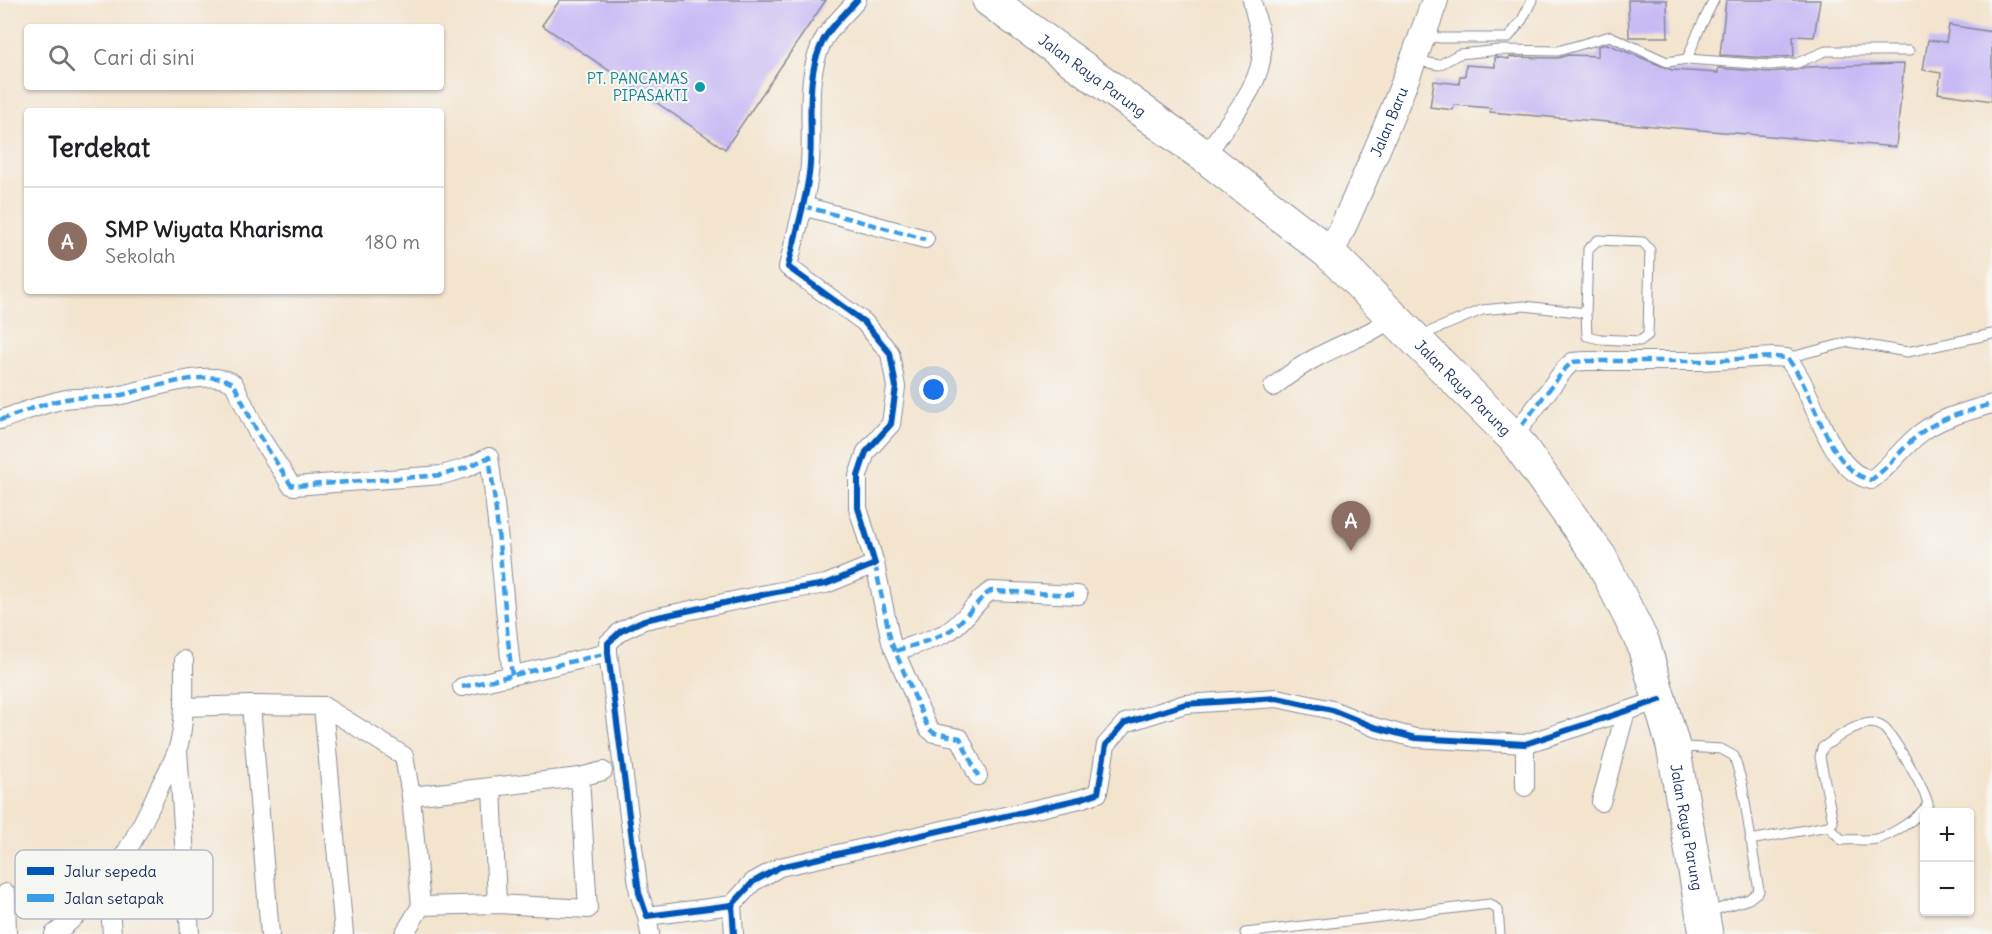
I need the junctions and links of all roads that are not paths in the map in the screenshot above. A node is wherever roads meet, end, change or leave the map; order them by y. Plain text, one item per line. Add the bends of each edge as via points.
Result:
1 (857, 0) edge
2 (989, 0) edge
3 (1025, 0) edge
4 (1252, 0) edge
5 (1435, 0) edge
6 (1532, 0) edge
7 (1714, 0) edge
8 (1423, 36) junction
9 (1910, 51) dead end
10 (1687, 59) junction
11 (1415, 60) junction
12 (1215, 142) junction
13 (803, 206) junction
14 (925, 239) dead end
15 (1337, 240) junction
16 (1586, 313) junction
17 (1393, 317) junction
18 (1429, 333) junction
19 (1992, 333) edge
20 (1787, 358) junction
21 (1274, 387) dead end
22 (1992, 404) edge
23 (0, 420) edge
24 (1522, 425) junction
25 (875, 564) junction
26 (1078, 595) dead end
27 (896, 651) junction
28 (608, 653) junction
29 (184, 660) dead end
30 (512, 675) junction
31 (462, 687) dead end
32 (1660, 700) junction
33 (251, 705) junction
34 (323, 706) junction
35 (184, 707) junction
36 (1626, 711) junction
37 (1525, 744) junction
38 (1685, 747) junction
39 (178, 748) junction
40 (603, 771) dead end
41 (978, 776) dead end
42 (580, 777) junction
43 (492, 788) junction
44 (1526, 788) dead end
45 (411, 796) junction
46 (1601, 802) dead end
47 (1828, 826) junction
48 (1750, 840) junction
49 (127, 850) edge
50 (185, 850) edge
51 (6, 893) dead end
52 (497, 904) junction
53 (732, 904) junction
54 (421, 906) junction
55 (648, 916) junction
56 (74, 919) edge
57 (111, 919) edge
58 (189, 919) edge
59 (1714, 926) edge
60 (1245, 933) edge
61 (7, 934) edge
62 (54, 934) edge
63 (112, 934) edge
64 (190, 934) edge
65 (270, 934) edge
66 (344, 934) edge
67 (404, 934) edge
68 (650, 934) edge
69 (735, 934) edge
70 (1500, 934) edge

1 - 13 street via 825,37 813,73 810,172
2 - 17 highway, Jalan Raya Parung via 1208,158 1329,253
3 - 12 highway, Jalan Raya Parung
4 - 12 street via 1259,25 1261,65
5 - 8 main road, Jalan Baru
6 - 8 lane via 1508,38
7 - 10 lane
8 - 11 main road, Jalan Baru
9 - 10 lane via 1826,51 1797,63 1769,65
10 - 11 lane via 1667,62 1610,36 1558,51 1459,54 1439,65
11 - 15 main road, Jalan Baru
12 - 15 highway, Jalan Raya Parung
13 - 14 street
13 - 25 street via 788,267 864,322 890,353 896,387 891,424 866,452 858,476 858,508
15 - 18 highway, Jalan Raya Parung
16 - 16 lane via 1587,336 1640,341 1648,335 1650,250 1643,242 1598,240 1588,249
16 - 18 lane via 1524,306 1482,310
17 - 21 street via 1363,337 1303,365
17 - 32 highway, Jalan Raya Parung via 1514,438 1600,557 1643,643
18 - 24 highway, Jalan Raya Parung
19 - 20 lane via 1907,352 1849,342
20 - 22 street via 1797,369 1828,439 1851,473 1860,478 1871,480 1923,431
20 - 24 street via 1572,362
23 - 30 street via 66,399 115,396 192,378 219,377 234,384 258,434 291,485 431,477 489,457
24 - 38 highway, Jalan Raya Parung via 1618,555 1658,639
25 - 27 street
25 - 28 street via 826,584 644,620 614,636 608,643
26 - 27 street via 991,591 949,631
27 - 41 street via 928,728 960,738
28 - 30 street
28 - 55 street via 639,893
29 - 35 street
30 - 31 street
32 - 36 street
32 - 59 highway, Jalan Raya Parung
33 - 34 street
33 - 35 street
33 - 65 street
34 - 45 street via 404,756
34 - 66 street
35 - 39 street
36 - 37 street
36 - 46 street
37 - 44 street
37 - 53 street via 1415,738 1332,710 1277,698 1185,704 1125,723 1106,745 1098,793 780,867 753,882
38 - 48 lane via 1721,749 1734,756
38 - 59 highway, Jalan Raya Parung via 1707,845
39 - 49 street
39 - 50 street
40 - 42 street
42 - 43 street
42 - 52 street via 588,909
43 - 45 street
43 - 52 street
45 - 54 street
47 - 47 lane via 1833,822 1820,757 1822,748 1858,726 1872,723 1883,727 1912,770 1928,804 1923,812 1876,838 1842,840
47 - 48 lane
48 - 59 lane via 1759,891
51 - 61 street
52 - 54 street
53 - 55 street
53 - 69 street
54 - 67 street
55 - 68 street
56 - 62 street
57 - 63 street
58 - 64 street
60 - 70 lane via 1490,904 1498,910

